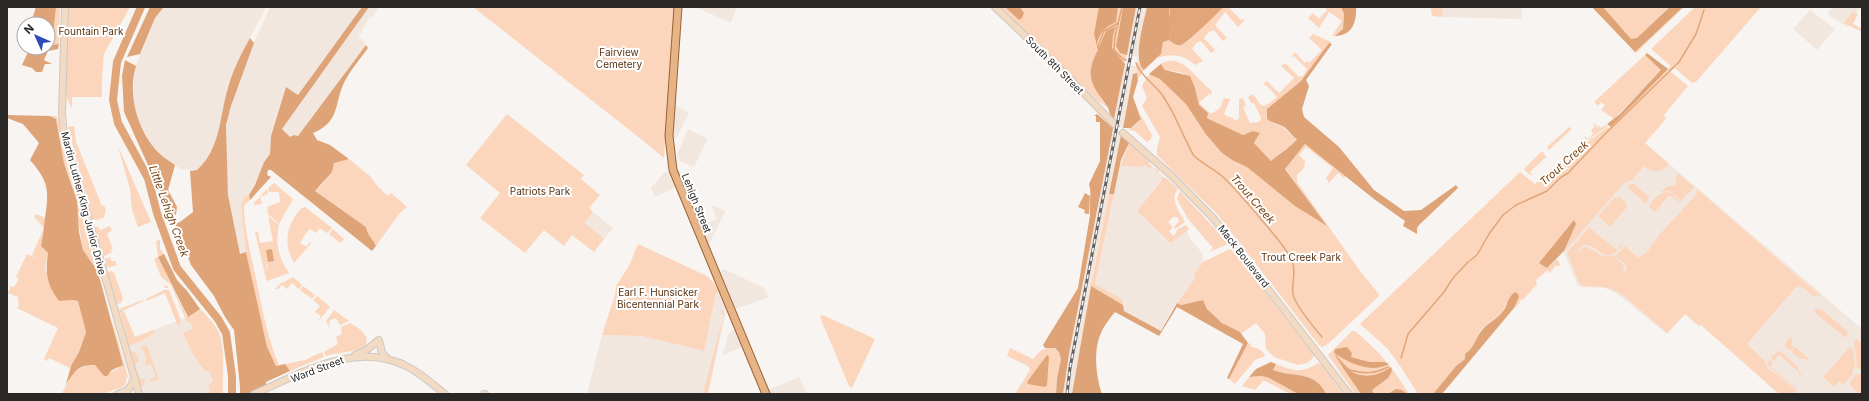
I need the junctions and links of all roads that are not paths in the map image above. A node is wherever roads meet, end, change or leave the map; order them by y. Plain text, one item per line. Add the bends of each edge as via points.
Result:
1 (65, 7) edge
2 (678, 7) edge
3 (995, 7) edge
4 (1114, 124) tunnel mouth
5 (1123, 133) tunnel mouth
6 (349, 357) junction
7 (386, 359) junction
8 (135, 379) junction
9 (118, 394) edge
10 (139, 394) edge
11 (254, 394) edge
12 (445, 394) edge
13 (766, 394) edge
14 (1349, 394) edge

1 - 8 main road, Martin Luther King Junior Drive via 62,113 64,135
2 - 13 main road, Lehigh Street via 669,136 673,170
3 - 4 main road, South 8th Street
5 - 14 main road, Mack Boulevard via 1172,176 1213,218
6 - 7 main road, Ward Street
6 - 7 main road via 361,353 379,340
6 - 11 main road, Ward Street via 322,365
7 - 12 main road, Ward Street via 408,367
8 - 9 main road via 128,390
8 - 10 main road, Martin Luther King Junior Drive

